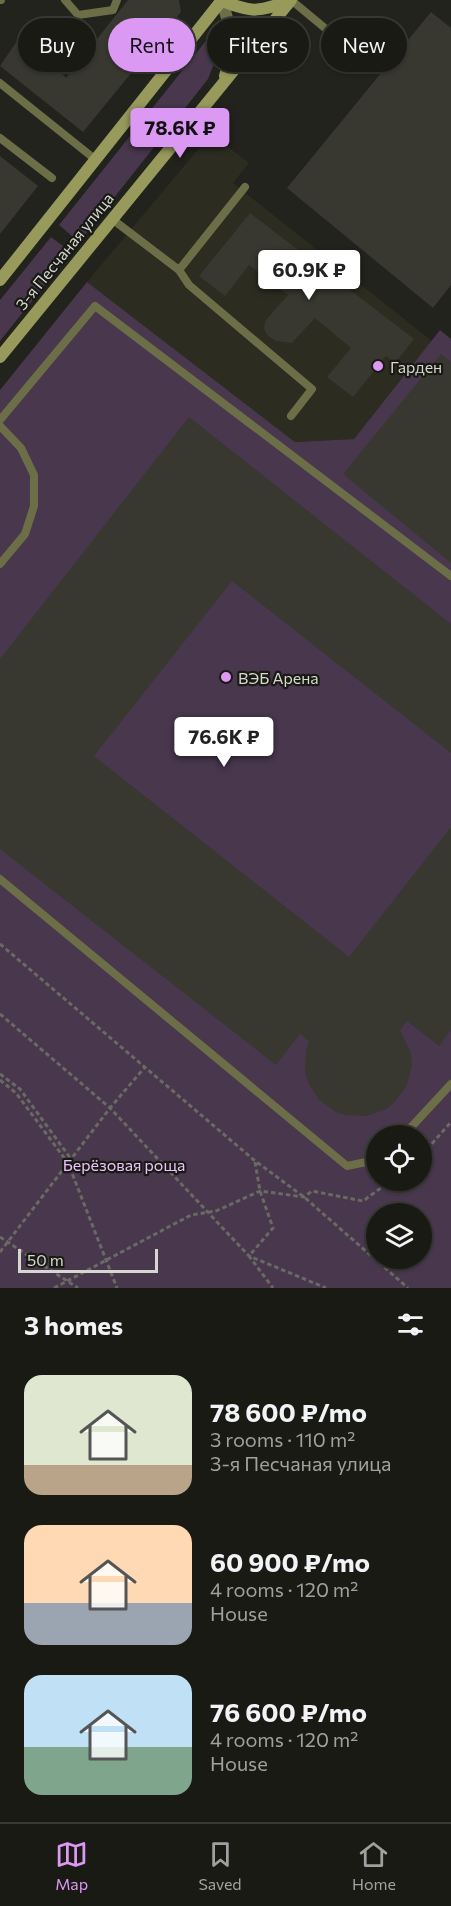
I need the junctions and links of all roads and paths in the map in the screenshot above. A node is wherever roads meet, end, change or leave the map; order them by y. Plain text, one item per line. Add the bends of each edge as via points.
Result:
1 (65, 0) edge
2 (117, 0) edge
3 (222, 0) edge
4 (291, 0) edge
5 (321, 25) edge
6 (224, 80) junction
7 (0, 83) edge
8 (0, 138) edge
9 (96, 160) junction
10 (52, 178) dead end
11 (245, 187) dead end
12 (112, 219) junction
13 (179, 270) junction
14 (0, 280) edge
15 (0, 357) edge
16 (291, 416) dead end
17 (0, 420) edge
18 (0, 426) edge
19 (0, 564) edge
20 (451, 576) edge
21 (0, 879) edge
22 (0, 944) edge
23 (0, 1014) edge
24 (145, 1067) junction
25 (0, 1074) edge
26 (0, 1080) edge
27 (451, 1083) edge
28 (110, 1108) junction
29 (451, 1122) edge
30 (413, 1125) edge
31 (432, 1144) edge
32 (71, 1159) junction
33 (254, 1160) junction
34 (366, 1162) edge
35 (68, 1163) junction
36 (260, 1191) junction
37 (377, 1191) edge
38 (304, 1197) junction
39 (208, 1212) junction
40 (0, 1237) edge
41 (8, 1243) junction
42 (0, 1252) edge
43 (249, 1256) junction
44 (106, 1259) junction
45 (67, 1281) junction
46 (54, 1288) edge
47 (78, 1288) edge
48 (117, 1288) edge
49 (273, 1288) edge
50 (326, 1288) edge
51 (408, 1288) edge

1 - 2 lane via 78,15 113,10
3 - 4 street via 246,10 267,9
3 - 6 street via 230,27 231,55
3 - 9 street, 3-я Песчаная улица
4 - 5 lane
4 - 6 street, 3-я Песчаная улица
6 - 12 street, 3-я Песчаная улица
7 - 9 lane
8 - 10 lane
9 - 14 street, 3-я Песчаная улица
11 - 13 lane
12 - 13 lane
12 - 15 street, 3-я Песчаная улица
13 - 16 lane via 189,285 312,389
17 - 20 lane via 95,306
18 - 19 lane via 21,448 34,475 34,506 25,534
21 - 34 lane via 347,1166
22 - 24 path
23 - 28 path
24 - 28 path
24 - 33 path
25 - 32 path via 20,1089
26 - 35 path via 16,1093
27 - 30 lane
28 - 32 path
28 - 39 path
29 - 31 path
32 - 35 path
33 - 36 path
33 - 38 path
35 - 41 path
35 - 44 path
36 - 38 path
36 - 39 path
36 - 43 path via 273,1228
37 - 38 path via 363,1201 312,1191
38 - 51 path
39 - 43 path
39 - 44 path via 191,1215
40 - 41 path
41 - 42 path
41 - 45 path
43 - 49 path
43 - 50 path
44 - 45 path
44 - 48 path
45 - 46 path
45 - 47 path

